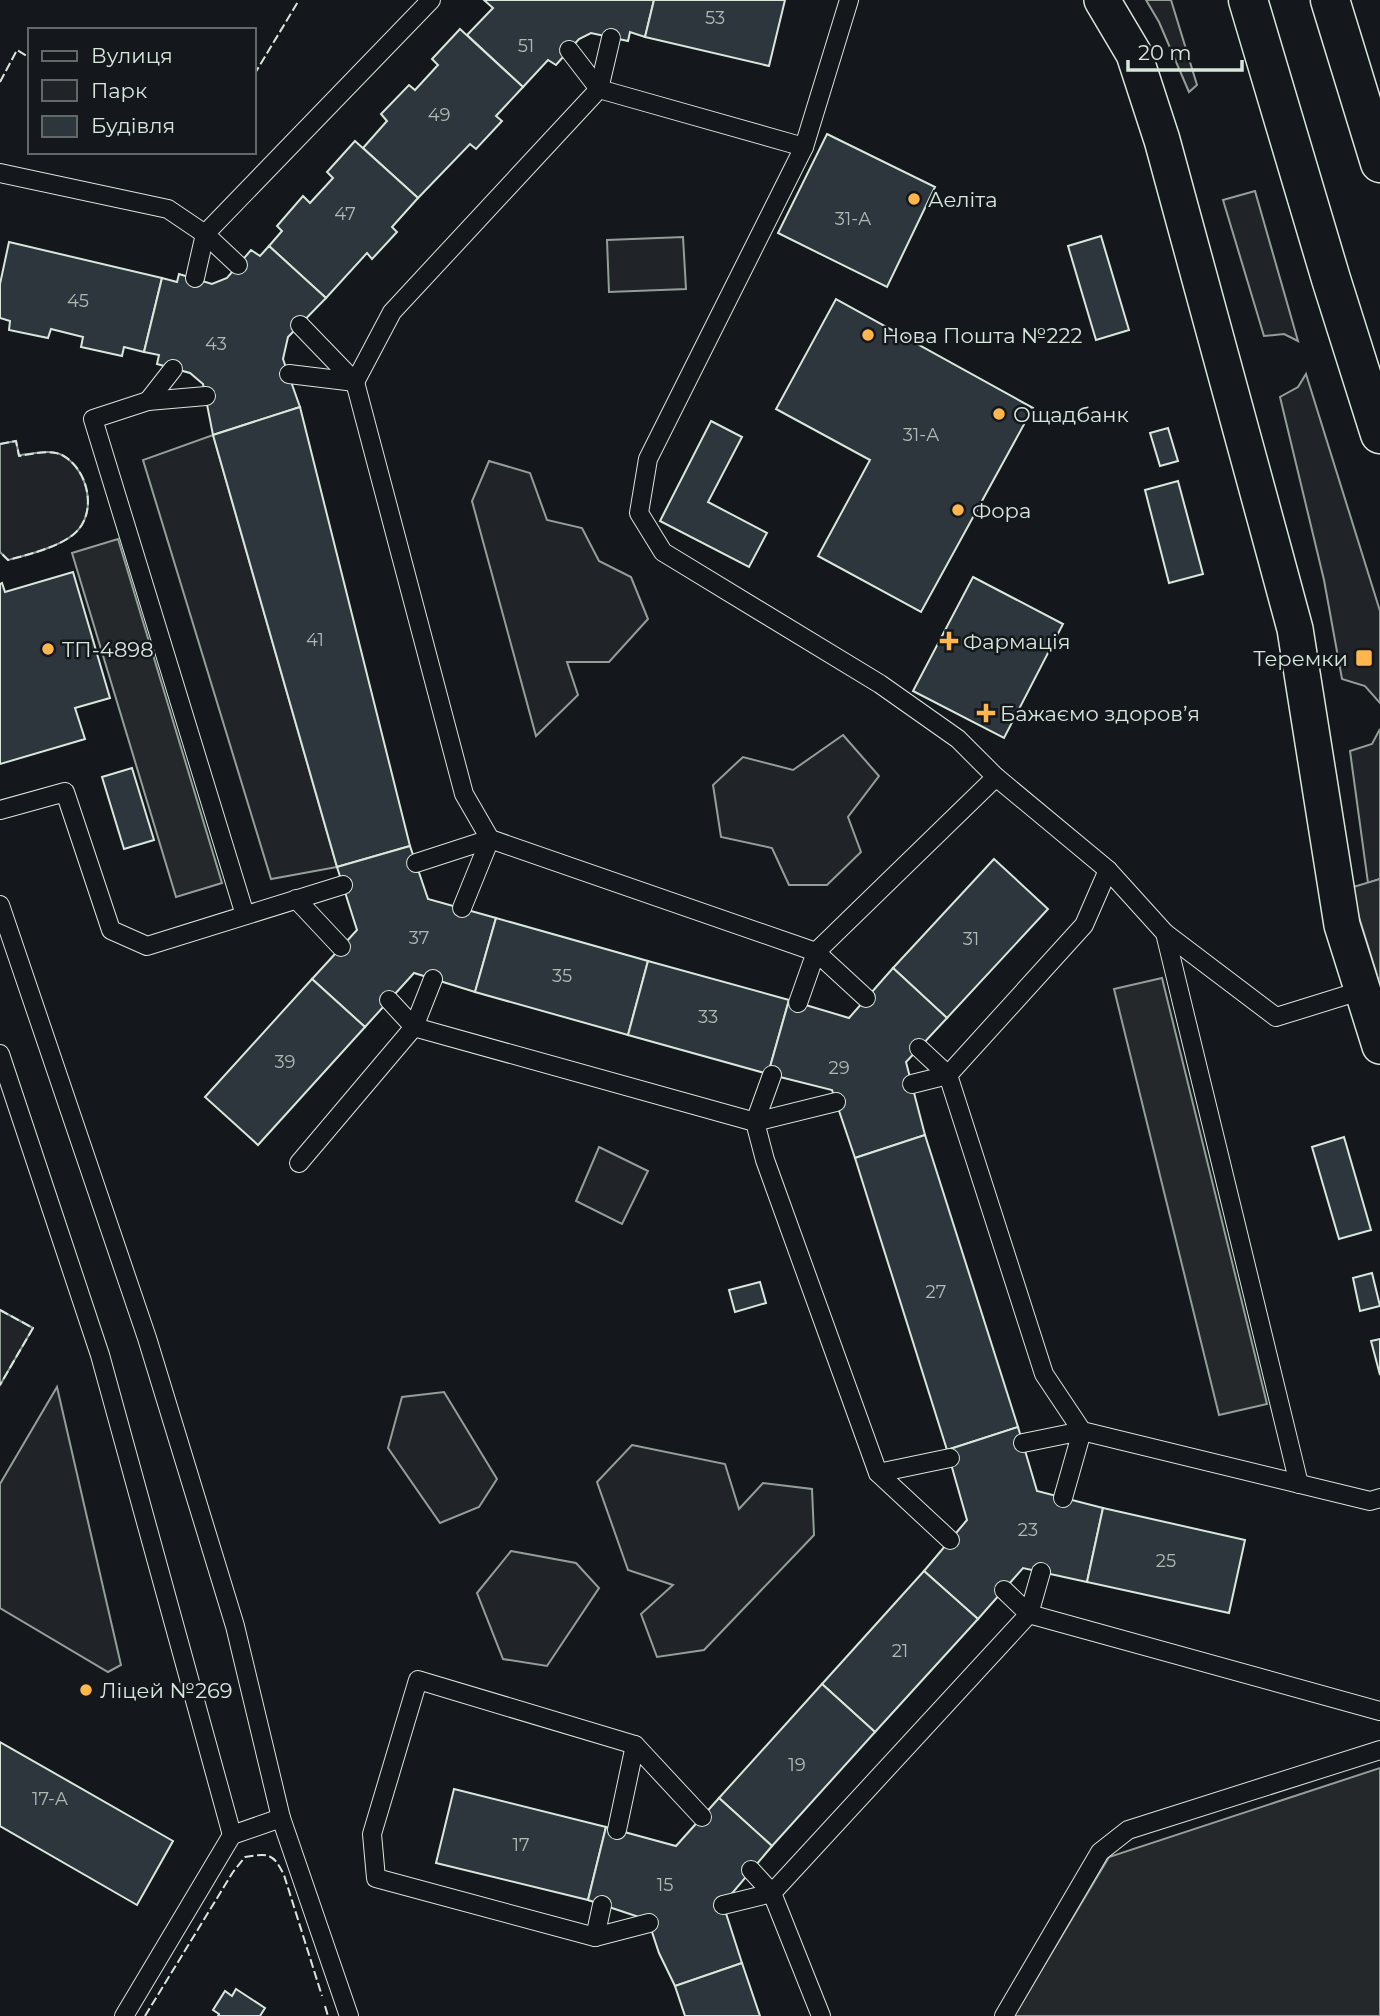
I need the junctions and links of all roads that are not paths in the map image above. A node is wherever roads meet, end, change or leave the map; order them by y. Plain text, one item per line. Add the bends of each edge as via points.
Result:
1 (431, 0) edge
2 (849, 0) edge
3 (1102, 0) edge
4 (1248, 0) edge
5 (1331, 0) edge
6 (611, 38) dead end
7 (569, 50) dead end
8 (599, 89) junction
9 (804, 147) junction
10 (1380, 163) edge
11 (0, 173) edge
12 (205, 234) junction
13 (238, 265) dead end
14 (195, 278) dead end
15 (300, 325) dead end
16 (173, 369) dead end
17 (289, 374) dead end
18 (355, 382) junction
19 (206, 396) dead end
20 (148, 401) junction
21 (1380, 434) edge
22 (996, 777) junction
23 (0, 810) edge
24 (490, 839) junction
25 (416, 863) dead end
26 (1108, 870) junction
27 (343, 886) dead end
28 (296, 899) junction
29 (0, 905) edge
30 (462, 908) dead end
31 (246, 915) junction
32 (1165, 933) junction
33 (341, 947) dead end
34 (816, 952) junction
35 (433, 979) dead end
36 (1363, 990) junction
37 (866, 998) dead end
38 (389, 1000) dead end
39 (798, 1003) dead end
40 (414, 1027) junction
41 (1380, 1046) edge
42 (919, 1048) dead end
43 (0, 1054) edge
44 (772, 1075) dead end
45 (947, 1075) junction
46 (912, 1084) dead end
47 (836, 1102) dead end
48 (755, 1122) junction
49 (299, 1163) dead end
50 (1082, 1431) junction
51 (1023, 1443) dead end
52 (950, 1458) dead end
53 (878, 1472) junction
54 (1299, 1484) junction
55 (1063, 1498) dead end
56 (1380, 1498) edge
57 (950, 1540) dead end
58 (1041, 1572) dead end
59 (1004, 1590) dead end
60 (1029, 1614) junction
61 (1380, 1711) edge
62 (635, 1745) junction
63 (1380, 1749) edge
64 (702, 1817) dead end
65 (281, 1818) junction
66 (617, 1830) dead end
67 (232, 1835) junction
68 (751, 1870) dead end
69 (772, 1893) junction
70 (601, 1905) dead end
71 (723, 1905) dead end
72 (649, 1923) dead end
73 (595, 1937) junction
74 (124, 2016) edge
75 (349, 2016) edge
76 (821, 2016) edge
77 (1004, 2016) edge

1 - 12 lane
2 - 9 lane
3 - 36 street via 1134,54 1162,140 1295,629 1342,925
4 - 21 highway
5 - 10 highway
6 - 8 lane
7 - 8 lane
8 - 9 lane
8 - 18 lane via 392,312
9 - 22 lane via 648,459 639,513 663,552 880,684 958,738
11 - 12 lane via 168,209
12 - 13 lane
12 - 14 lane
15 - 18 lane
16 - 20 lane
17 - 18 lane
18 - 24 lane via 464,794
19 - 20 lane
20 - 31 lane via 93,419
22 - 26 lane
22 - 34 lane
23 - 31 lane via 65,792 111,930 147,946
24 - 25 lane
24 - 30 lane
24 - 34 lane
26 - 32 lane
26 - 45 lane via 1084,925
27 - 28 lane
28 - 31 lane
28 - 33 lane
29 - 65 lane via 147,1338 235,1626
32 - 36 lane via 1276,1017
32 - 54 lane
34 - 37 lane
34 - 39 lane
35 - 40 lane
36 - 41 street
38 - 40 lane
40 - 48 lane
40 - 49 lane
42 - 45 lane
43 - 67 lane via 100,1355
44 - 48 lane
45 - 46 lane
45 - 50 lane via 1044,1374
47 - 48 lane
48 - 53 lane
50 - 51 lane
50 - 54 lane
50 - 55 lane
52 - 53 lane
53 - 57 lane
54 - 56 lane via 1370,1501
58 - 60 lane
59 - 60 lane
60 - 61 lane
60 - 69 lane
62 - 64 lane
62 - 66 lane
62 - 73 lane via 418,1680 372,1833 376,1878
63 - 77 lane via 1128,1830 1100,1852
65 - 67 lane
65 - 75 lane
67 - 74 lane
68 - 69 lane
69 - 71 lane
69 - 76 lane
70 - 73 lane
72 - 73 lane

